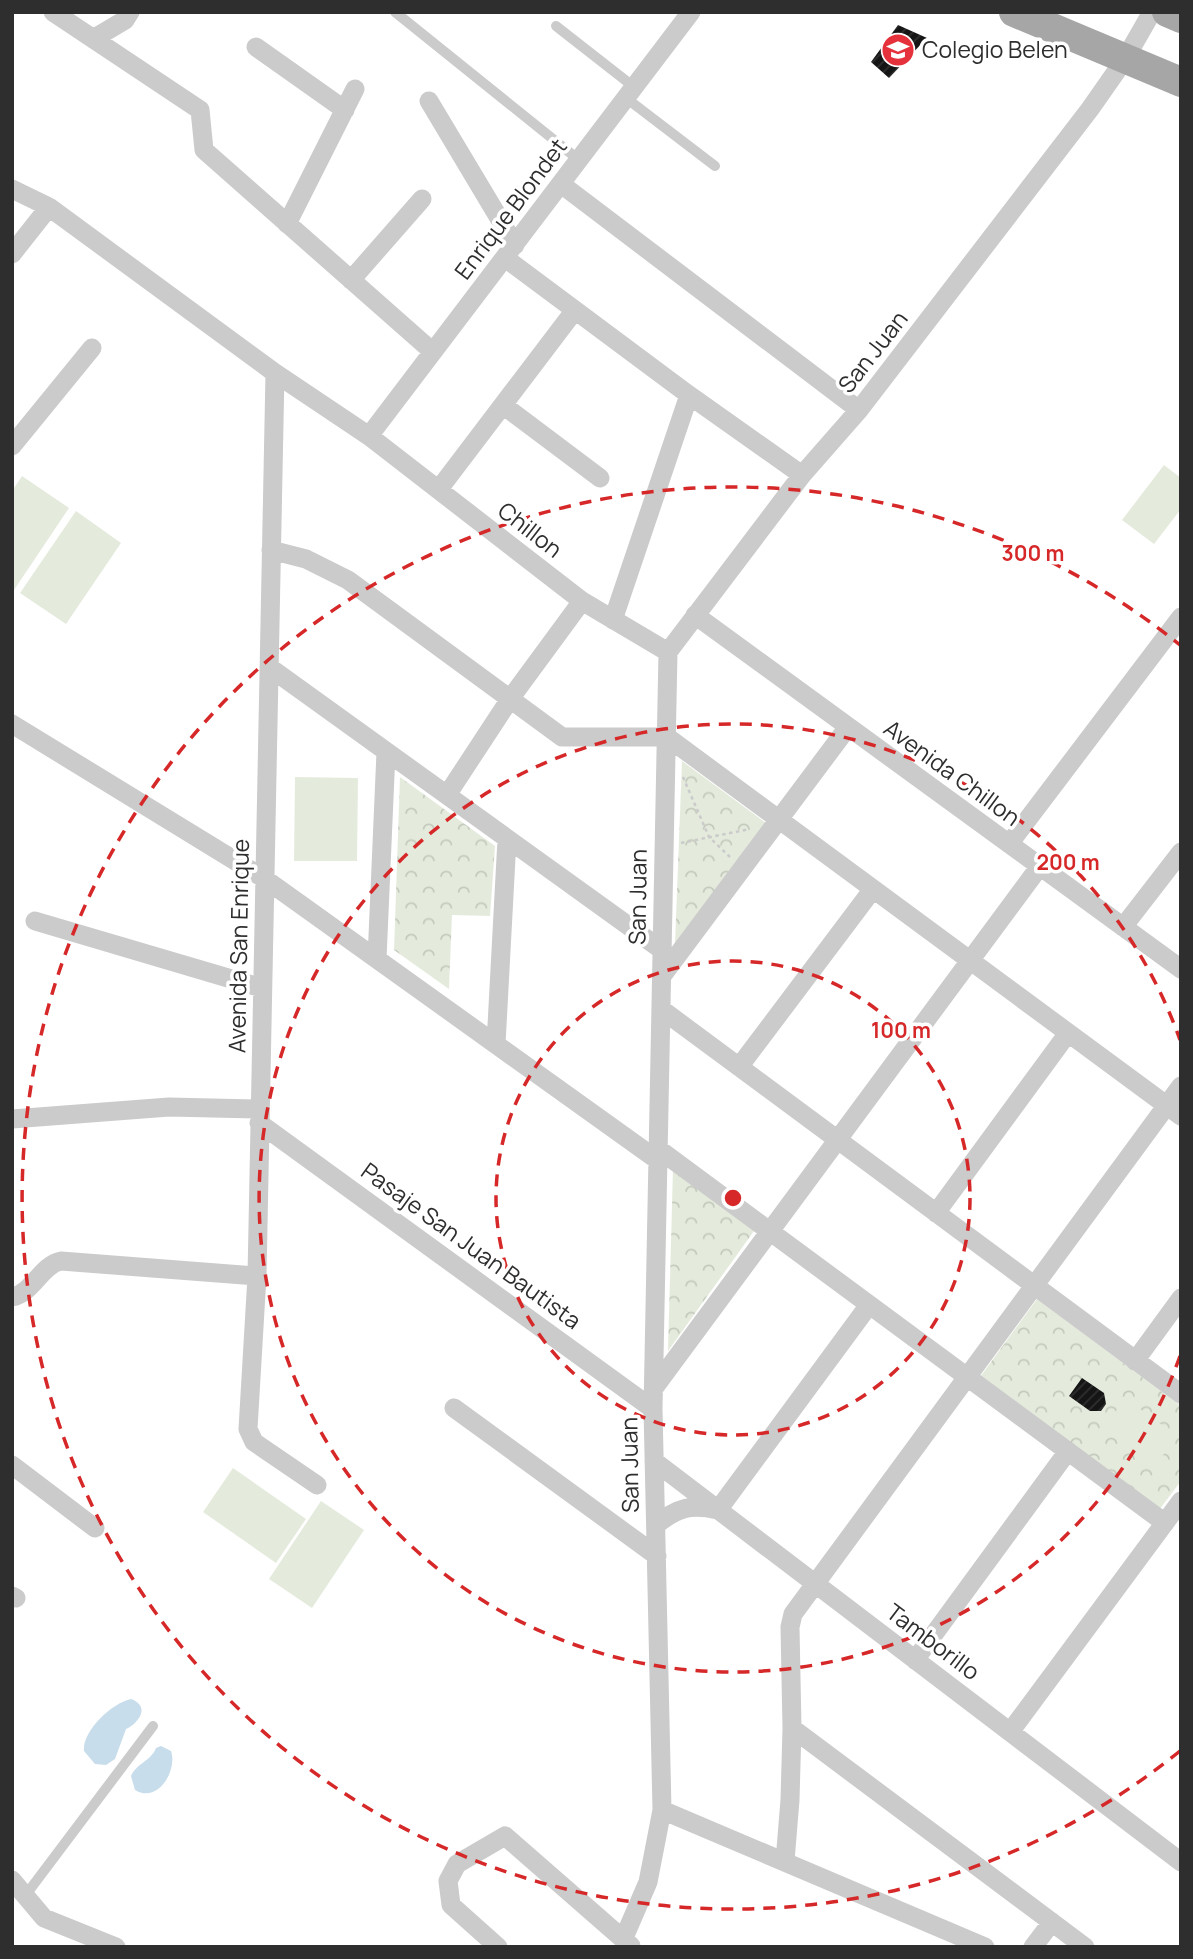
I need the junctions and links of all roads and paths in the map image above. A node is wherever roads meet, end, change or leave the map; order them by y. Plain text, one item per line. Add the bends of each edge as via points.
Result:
1 (53, 12) edge
2 (130, 12) edge
3 (395, 12) edge
4 (691, 12) edge
5 (1152, 12) edge
6 (1167, 12) edge
7 (1032, 16) edge
8 (1181, 18) edge
9 (556, 26) dead end
10 (93, 39) junction
11 (256, 47) dead end
12 (1125, 59) junction
13 (1181, 82) edge
14 (355, 89) dead end
15 (630, 92) junction
16 (429, 101) dead end
17 (345, 110) junction
18 (579, 160) junction
19 (715, 166) dead end
20 (561, 184) junction
21 (12, 189) edge
22 (422, 199) dead end
23 (49, 207) junction
24 (287, 224) junction
25 (510, 252) junction
26 (12, 254) edge
27 (351, 280) junction
28 (575, 310) junction
29 (92, 348) dead end
30 (433, 352) junction
31 (275, 373) junction
32 (689, 395) junction
33 (503, 405) junction
34 (859, 410) junction
35 (369, 436) junction
36 (12, 446) edge
37 (802, 475) junction
38 (600, 478) dead end
39 (439, 489) junction
40 (271, 550) junction
41 (582, 601) junction
42 (695, 615) junction
43 (1181, 617) edge
44 (613, 620) junction
45 (668, 652) junction
46 (269, 667) junction
47 (510, 699) junction
48 (12, 724) edge
49 (848, 727) junction
50 (667, 737) junction
51 (386, 752) junction
52 (682, 774) dead end
53 (447, 795) junction
54 (780, 820) junction
55 (709, 837) junction
56 (507, 839) junction
57 (1009, 844) junction
58 (664, 846) junction
59 (1181, 852) edge
60 (1040, 866) junction
61 (743, 869) junction
62 (265, 879) junction
63 (873, 889) junction
64 (35, 921) dead end
65 (1123, 927) junction
66 (662, 950) junction
67 (377, 959) junction
68 (970, 960) junction
69 (1181, 969) edge
70 (662, 976) junction
71 (262, 988) junction
72 (661, 1009) junction
73 (1068, 1033) junction
74 (496, 1044) junction
75 (739, 1067) junction
76 (1181, 1086) edge
77 (1173, 1111) edge
78 (260, 1116) junction
79 (12, 1119) edge
80 (838, 1140) junction
81 (657, 1154) junction
82 (936, 1213) junction
83 (770, 1231) junction
84 (257, 1276) junction
85 (1034, 1285) junction
86 (12, 1297) edge
87 (1181, 1298) edge
88 (869, 1305) junction
89 (1135, 1360) junction
90 (967, 1377) junction
91 (654, 1388) junction
92 (1181, 1394) edge
93 (454, 1408) dead end
94 (653, 1409) junction
95 (1068, 1451) junction
96 (654, 1461) junction
97 (12, 1465) edge
98 (317, 1485) dead end
99 (1181, 1501) edge
100 (718, 1510) junction
101 (1165, 1523) junction
102 (656, 1525) junction
103 (95, 1528) dead end
104 (657, 1556) junction
105 (814, 1583) junction
106 (915, 1660) junction
107 (153, 1726) dead end
108 (792, 1728) junction
109 (1010, 1732) junction
110 (662, 1810) junction
111 (785, 1861) junction
112 (1181, 1862) edge
113 (12, 1880) edge
114 (25, 1896) junction
115 (1052, 1922) junction
116 (623, 1944) edge
117 (116, 1947) edge
118 (498, 1947) edge
119 (985, 1947) edge
120 (1033, 1947) edge
121 (1085, 1947) edge

1 - 10 street
2 - 10 street via 125,20
3 - 18 lane
4 - 15 street, Enrique Blondet
5 - 12 street, San Juan
6 - 8 main road
7 - 12 main road
9 - 15 lane
10 - 24 street via 200,110 204,150
11 - 17 street
12 - 13 main road
12 - 34 street, San Juan
14 - 17 street
15 - 18 street, Enrique Blondet
15 - 19 lane
16 - 25 street
17 - 24 street
18 - 20 street, Enrique Blondet
20 - 25 street, Enrique Blondet
20 - 34 street
21 - 23 street, Chillon
22 - 27 street
23 - 26 street
23 - 31 street, Chillon
24 - 27 street
25 - 28 street
25 - 30 street, Enrique Blondet
27 - 30 street
28 - 32 street
28 - 33 street
29 - 36 street
30 - 35 street, Enrique Blondet
31 - 35 street, Chillon
31 - 40 street, Avenida San Enrique
32 - 37 street
32 - 44 street
33 - 38 street
33 - 39 street
34 - 37 street, San Juan
35 - 39 street, Chillon
37 - 42 street, San Juan
39 - 41 street, Chillon
40 - 46 street, Avenida San Enrique
40 - 47 street via 306,559 348,580
41 - 44 street, Chillon
41 - 47 street
42 - 45 street, San Juan
42 - 49 street, Avenida Chillon
43 - 57 street
44 - 45 street, Chillon
45 - 50 street, San Juan
46 - 51 street
46 - 62 street, Avenida San Enrique
47 - 50 street via 562,737
47 - 53 street
48 - 62 street
49 - 54 street
49 - 57 street, Avenida Chillon
50 - 54 street
50 - 58 street, San Juan
51 - 53 street
51 - 67 street
52 - 55 path
53 - 56 street
54 - 55 path
54 - 61 street
54 - 63 street
55 - 58 path
55 - 61 path
56 - 66 street
56 - 74 street
57 - 60 street, Avenida Chillon
58 - 66 street, San Juan
59 - 65 street
60 - 65 street, Avenida Chillon
60 - 68 street
61 - 70 street
62 - 67 street
62 - 71 street, Avenida San Enrique
63 - 68 street
63 - 75 street
64 - 71 street
65 - 69 street, Avenida Chillon
66 - 70 street, San Juan
67 - 74 street
68 - 73 street
68 - 80 street
70 - 72 street, San Juan
71 - 78 street, Avenida San Enrique
72 - 75 street
72 - 81 street, San Juan
73 - 77 street
73 - 82 street
74 - 81 street
75 - 80 street
76 - 77 street
77 - 85 street
78 - 79 street via 169,1107
78 - 84 street, Avenida San Enrique
78 - 94 street, Pasaje San Juan Bautista
80 - 82 street
80 - 83 street
81 - 83 street
81 - 91 street, San Juan
82 - 85 street
83 - 88 street
83 - 91 street
84 - 86 street via 61,1261
84 - 98 street, Avenida San Enrique via 248,1429 254,1442
85 - 89 street
85 - 90 street
87 - 89 street
88 - 90 street
88 - 100 street
89 - 92 street
90 - 95 street
90 - 105 street
91 - 94 street, San Juan
93 - 104 street
94 - 96 street, San Juan
95 - 101 street
95 - 106 street
96 - 100 street, Tamborillo
96 - 102 street, San Juan
97 - 103 street
99 - 101 street
100 - 102 street via 686,1508
100 - 105 street, Tamborillo
101 - 109 street
102 - 104 street, San Juan
104 - 110 street, San Juan
105 - 106 street, Tamborillo
105 - 108 street via 793,1614 790,1627
106 - 109 street, Tamborillo
107 - 114 lane
108 - 111 street
108 - 115 street
109 - 112 street, Tamborillo
110 - 111 street
110 - 116 street, San Juan via 648,1882
111 - 119 street
113 - 114 street
114 - 117 street via 44,1917
115 - 120 street
115 - 121 street
116 - 118 street via 505,1836 457,1864 449,1881 451,1905

